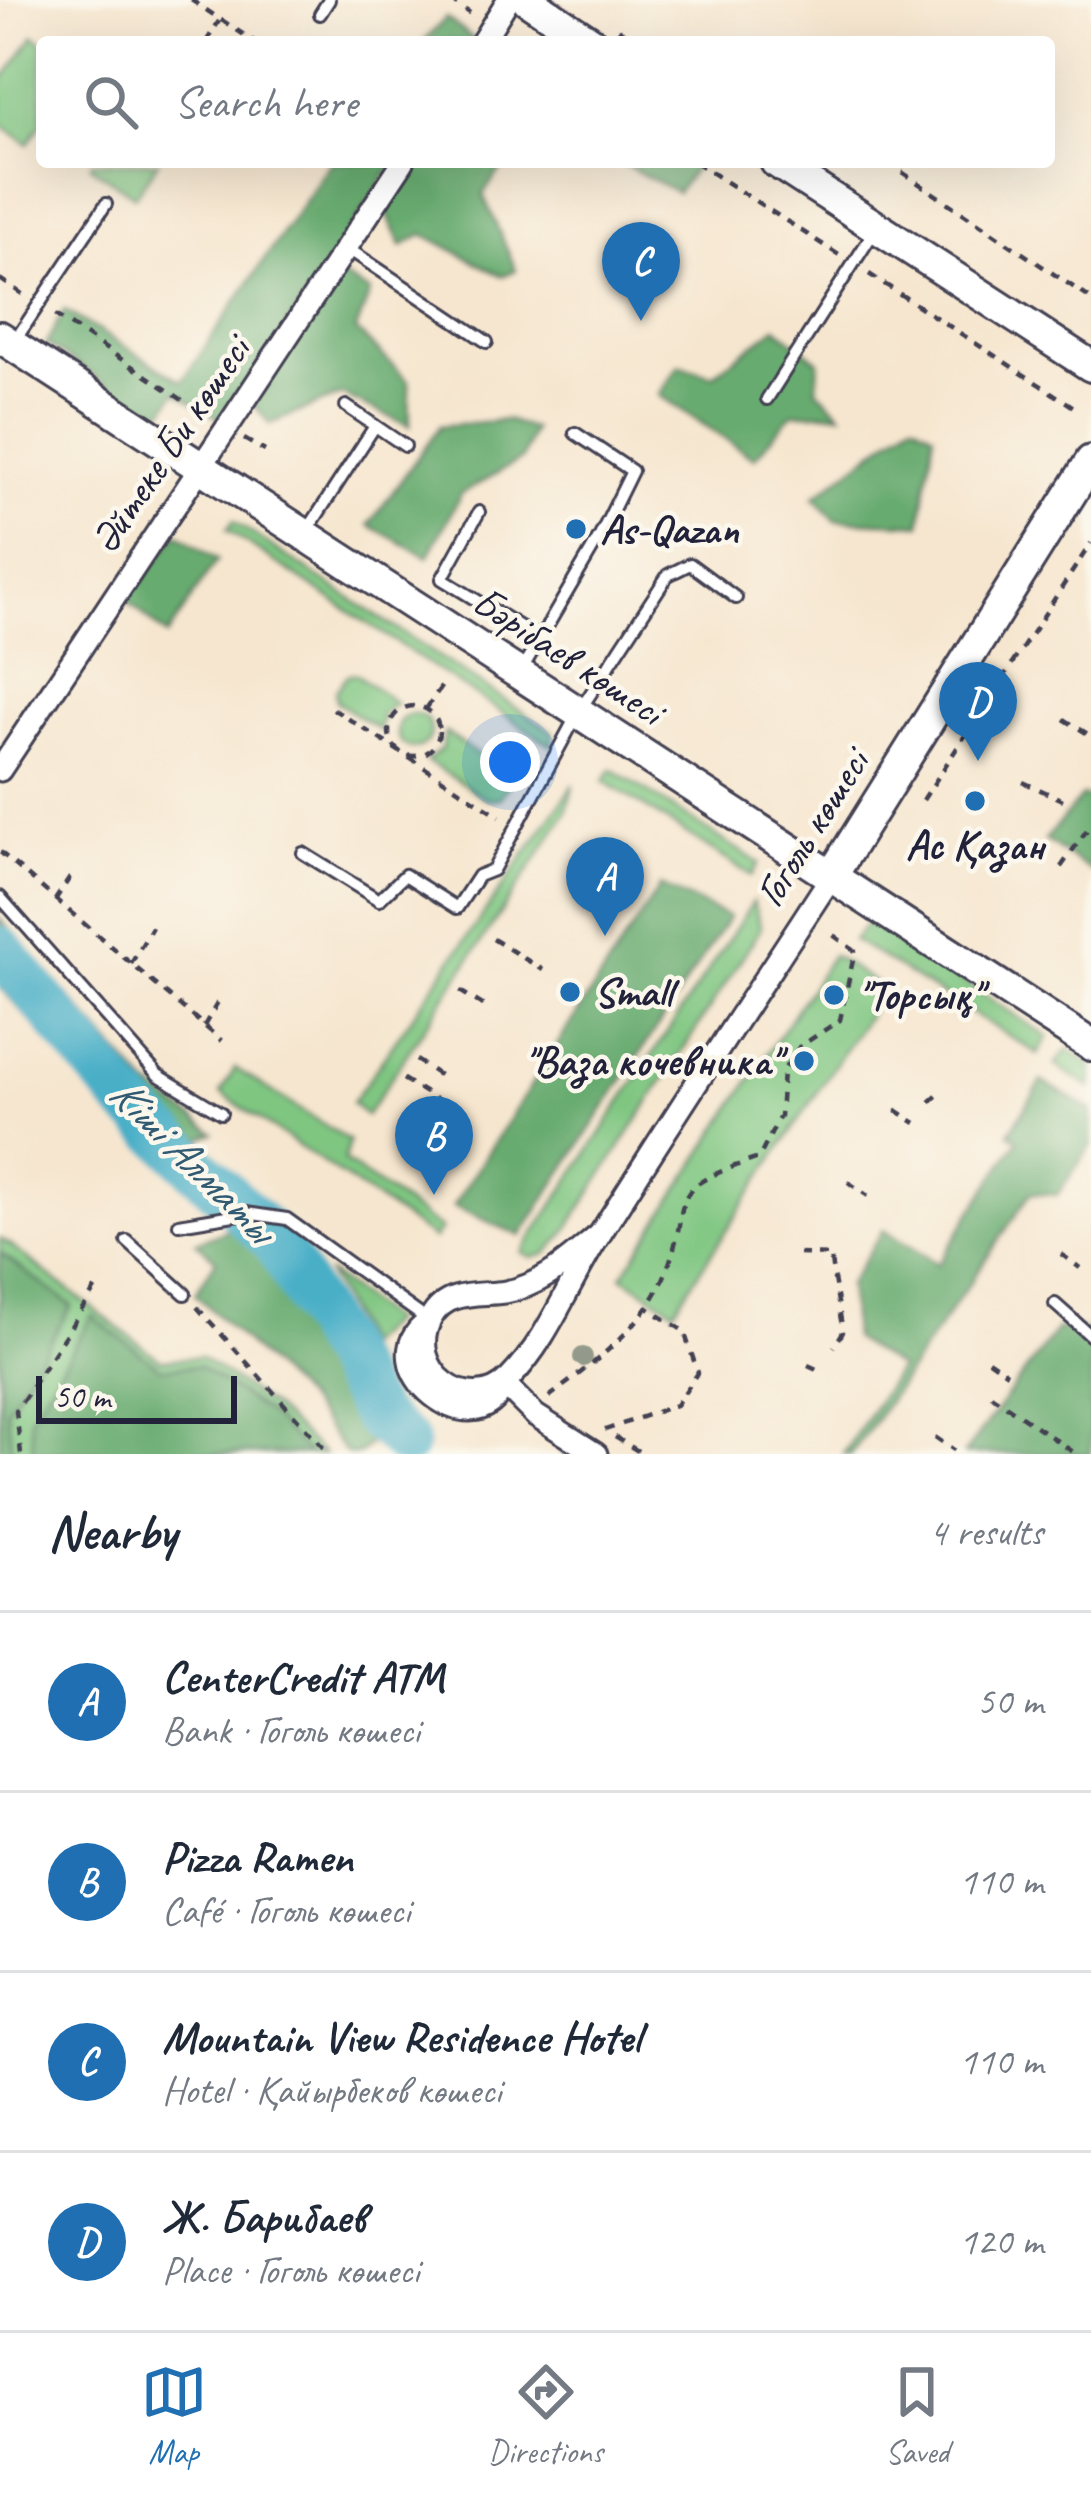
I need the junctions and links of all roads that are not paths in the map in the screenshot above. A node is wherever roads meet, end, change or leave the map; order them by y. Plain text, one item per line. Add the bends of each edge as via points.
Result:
1 (329, 0) edge
2 (508, 0) edge
3 (527, 0) edge
4 (320, 14) dead end
5 (481, 31) edge
6 (582, 36) edge
7 (399, 168) edge
8 (785, 168) edge
9 (106, 204) dead end
10 (877, 227) junction
11 (346, 248) junction
12 (6, 341) edge
13 (488, 342) dead end
14 (1091, 366) edge
15 (767, 399) dead end
16 (346, 406) dead end
17 (375, 426) junction
18 (575, 433) dead end
19 (405, 446) dead end
20 (1091, 461) edge
21 (202, 468) junction
22 (479, 512) dead end
23 (304, 535) junction
24 (736, 598) dead end
25 (540, 639) junction
26 (518, 674) junction
27 (578, 712) junction
28 (0, 770) edge
29 (303, 854) dead end
30 (831, 877) junction
31 (0, 898) edge
32 (1091, 1045) edge
33 (221, 1114) dead end
34 (178, 1224) dead end
35 (598, 1237) junction
36 (127, 1241) dead end
37 (185, 1294) road end
38 (1055, 1304) dead end
39 (429, 1321) junction
40 (1091, 1336) edge
41 (504, 1384) junction
42 (596, 1454) edge

1 - 4 lane
2 - 5 street
3 - 6 street
7 - 11 street, Әйтеке Би көшесі
8 - 10 street
9 - 12 lane
10 - 14 street
10 - 15 lane
11 - 13 lane
11 - 21 street, Әйтеке Би көшесі
12 - 21 street, Бәрібаев көшесі
16 - 17 lane
17 - 19 lane
17 - 23 lane
18 - 25 lane via 632,471
20 - 30 street, Гоголь көшесі
21 - 23 street, Бәрібаев көшесі
21 - 28 street, Әйтеке Би көшесі
22 - 25 lane via 442,579
23 - 26 street, Бәрібаев көшесі
24 - 27 lane via 690,564 668,575
25 - 26 lane
26 - 27 street, Бәрібаев көшесі
27 - 29 lane via 493,869 478,876 458,908 405,875 380,900
27 - 30 street, Бәрібаев көшесі
30 - 32 street, Бәрібаев көшесі
30 - 35 street, Гоголь көшесі
31 - 33 lane via 158,1075
34 - 39 lane via 246,1213 287,1219
35 - 39 street via 529,1285 462,1295
35 - 41 street, Гоголь көшесі
36 - 37 lane
38 - 40 lane
39 - 41 street via 427,1360 449,1388 479,1395
41 - 42 street

